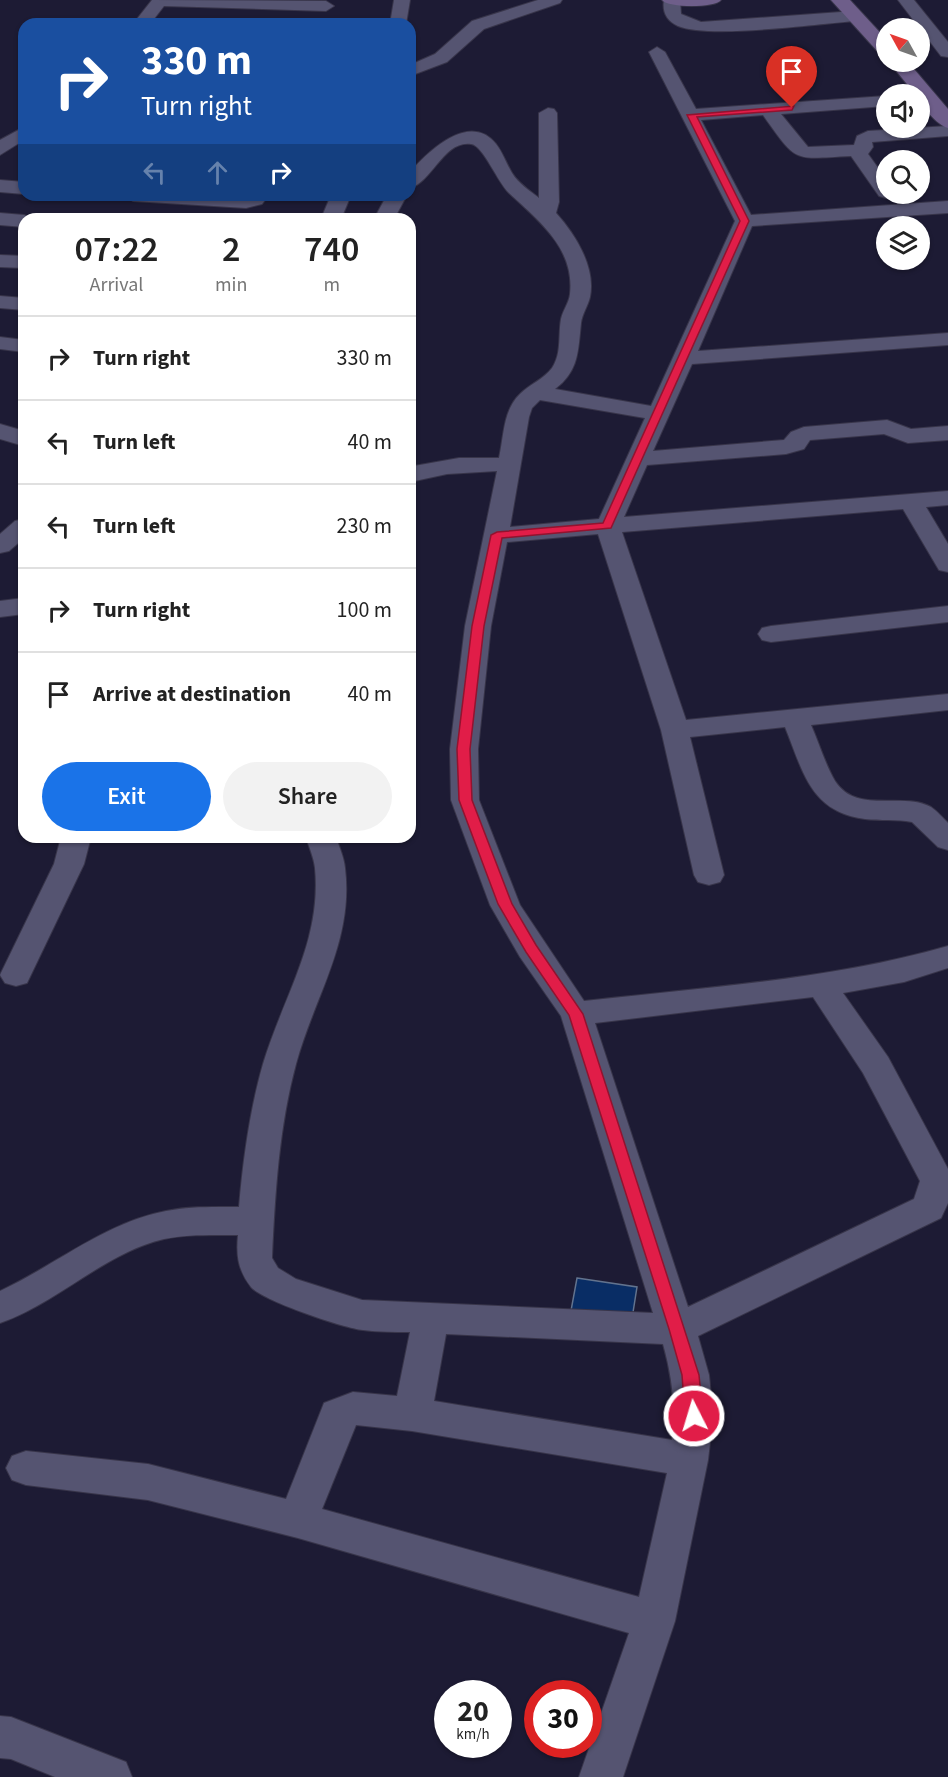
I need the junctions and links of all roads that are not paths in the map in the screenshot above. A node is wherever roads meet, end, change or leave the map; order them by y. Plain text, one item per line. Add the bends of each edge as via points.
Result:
1 (159, 0) edge
2 (402, 0) edge
3 (554, 0) edge
4 (671, 0) edge
5 (711, 0) edge
6 (840, 0) edge
7 (906, 0) edge
8 (327, 3) edge
9 (855, 16) junction
10 (146, 18) edge
11 (321, 18) edge
12 (399, 18) edge
13 (876, 38) edge
14 (657, 52) dead end
15 (930, 52) edge
16 (948, 52) edge
17 (416, 68) edge
18 (876, 102) edge
19 (930, 103) edge
20 (768, 109) junction
21 (548, 113) dead end
22 (692, 115) junction
23 (948, 122) edge
24 (948, 131) edge
25 (18, 136) edge
26 (0, 149) edge
27 (857, 150) junction
28 (416, 176) edge
29 (876, 177) edge
30 (0, 186) edge
31 (18, 188) edge
32 (230, 201) edge
33 (250, 201) edge
34 (895, 204) edge
35 (948, 207) edge
36 (900, 210) junction
37 (546, 214) junction
38 (0, 219) edge
39 (18, 220) edge
40 (745, 221) junction
41 (0, 261) edge
42 (18, 262) edge
43 (0, 302) edge
44 (18, 304) edge
45 (948, 339) edge
46 (0, 344) edge
47 (18, 346) edge
48 (684, 358) junction
49 (537, 393) junction
50 (659, 414) junction
51 (0, 431) edge
52 (948, 433) edge
53 (18, 437) edge
54 (638, 459) junction
55 (509, 465) junction
56 (416, 473) edge
57 (948, 498) edge
58 (911, 501) junction
59 (608, 526) junction
60 (18, 531) edge
61 (497, 535) junction
62 (0, 546) edge
63 (948, 566) edge
64 (18, 607) edge
65 (0, 609) edge
66 (948, 614) edge
67 (771, 634) dead end
68 (948, 702) edge
69 (794, 717) junction
70 (675, 730) junction
71 (948, 840) edge
72 (74, 843) edge
73 (323, 843) edge
74 (709, 875) dead end
75 (948, 957) edge
76 (15, 975) dead end
77 (821, 985) junction
78 (576, 1014) junction
79 (255, 1221) junction
80 (0, 1308) edge
81 (431, 1319) junction
82 (677, 1329) junction
83 (412, 1414) junction
84 (689, 1460) junction
85 (26, 1468) dead end
86 (298, 1520) junction
87 (654, 1621) junction
88 (0, 1737) edge
89 (110, 1777) edge
90 (601, 1777) edge

1 - 8 street
1 - 10 street
2 - 12 street
3 - 17 street via 478,25 441,58
4 - 5 main road
4 - 9 street via 673,16 701,27
6 - 9 main road
7 - 16 street
8 - 11 street
9 - 13 main road
14 - 22 street
15 - 16 street
18 - 20 street
19 - 23 main road
20 - 22 street
20 - 27 street via 802,152
21 - 37 street
22 - 40 street
24 - 27 street via 868,136 862,140 864,149
25 - 26 street
27 - 29 street
28 - 37 street via 454,141 477,138 490,147 498,168 508,180
30 - 31 street
32 - 33 street
34 - 36 street
35 - 36 street
36 - 40 street
37 - 49 street via 567,242 581,288 572,315 566,363
38 - 39 street
40 - 48 street
41 - 42 street
43 - 44 street
45 - 48 street
46 - 47 street
48 - 50 street
49 - 50 street
49 - 55 street via 518,409
50 - 54 street
51 - 53 street
52 - 54 street via 908,436 887,427 800,435 796,444 777,449
54 - 59 street
55 - 56 street via 467,463
55 - 61 street
57 - 58 street
58 - 59 street
58 - 63 street
59 - 61 street
59 - 70 street
60 - 62 street
61 - 78 street via 478,626 464,749 465,800 505,904
64 - 65 street
66 - 67 street
68 - 69 street
69 - 70 street
69 - 71 street via 830,795 854,809 921,814
70 - 74 street
72 - 76 street via 69,864
73 - 79 street via 330,867 328,927 319,962 279,1065 259,1171
75 - 77 street via 904,971
77 - 78 street
77 - 82 street via 876,1066 937,1181 929,1208
78 - 82 street
79 - 80 street via 188,1223 144,1231
79 - 81 street via 254,1260 266,1278 284,1290 362,1315
81 - 82 street
81 - 83 street
82 - 84 street via 690,1375 693,1406
83 - 84 street
83 - 86 street via 353,1408 338,1415
84 - 87 street
85 - 86 street via 148,1482
86 - 87 street
87 - 90 street
88 - 89 street

